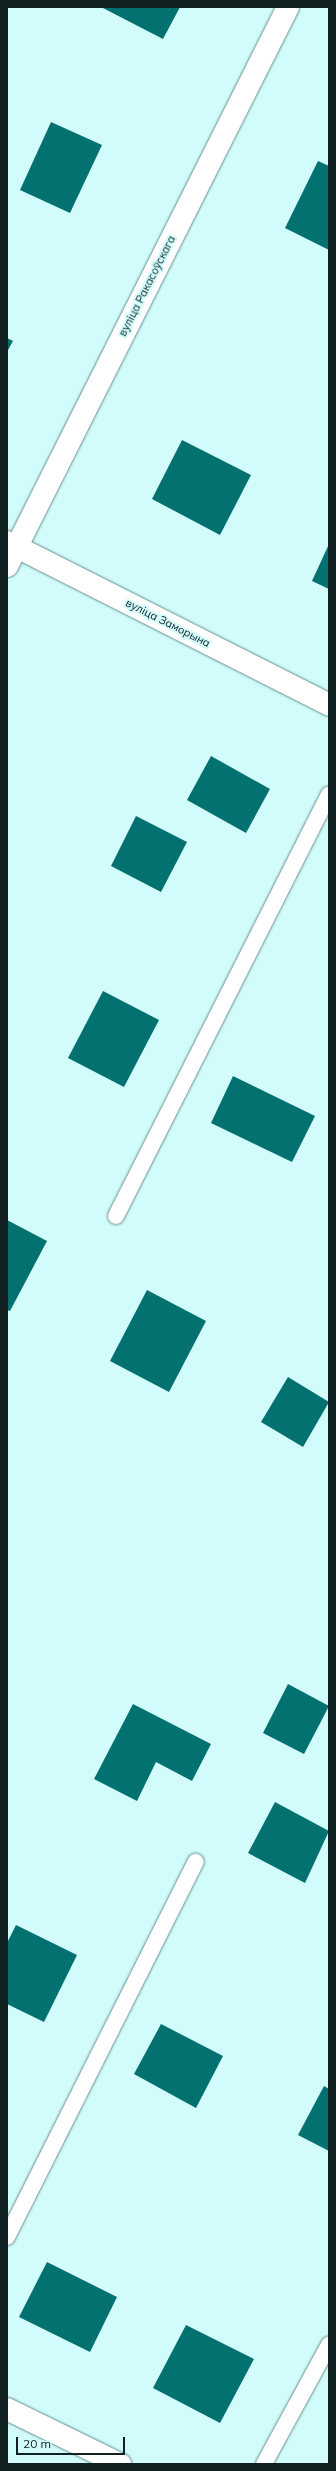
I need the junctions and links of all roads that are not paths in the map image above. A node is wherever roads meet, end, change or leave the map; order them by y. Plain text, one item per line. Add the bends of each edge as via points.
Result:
1 (288, 7) edge
2 (10, 551) edge
3 (329, 705) edge
4 (329, 795) edge
5 (116, 1216) dead end
6 (196, 1862) dead end
7 (7, 2237) edge
8 (329, 2344) edge
9 (7, 2409) edge
10 (120, 2464) edge
11 (264, 2464) edge

1 - 2 street, вуліца Ракасоўскага
2 - 3 street, вуліца Заморына
4 - 5 lane
6 - 7 lane
8 - 11 lane
9 - 10 street

